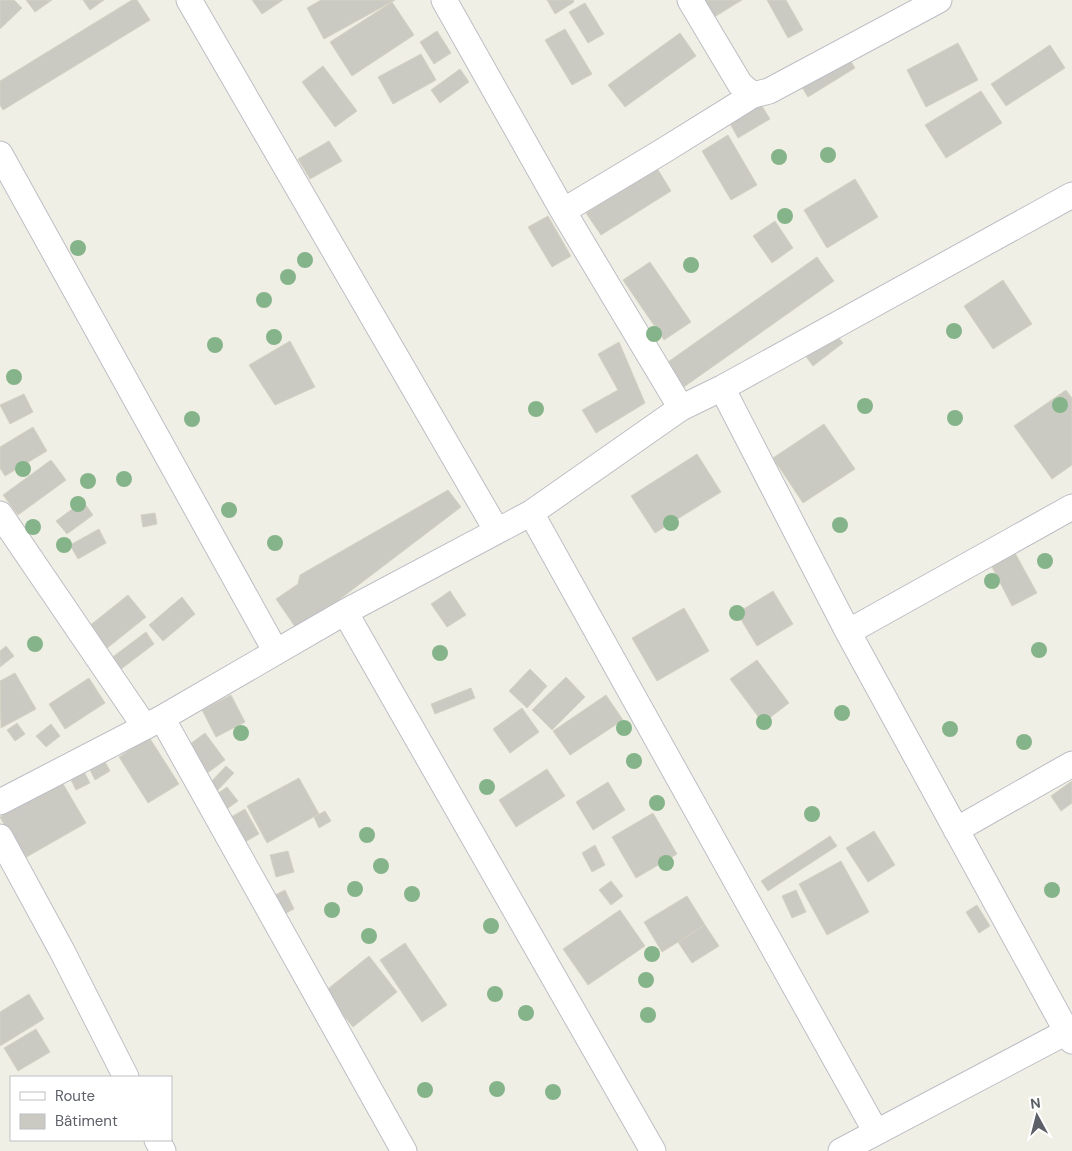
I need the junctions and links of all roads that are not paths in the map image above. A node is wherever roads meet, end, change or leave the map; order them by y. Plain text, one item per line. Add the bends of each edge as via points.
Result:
1 (189, 0) edge
2 (444, 0) edge
3 (690, 0) edge
4 (940, 0) edge
5 (753, 94) junction
6 (0, 154) edge
7 (1072, 195) edge
8 (563, 211) junction
9 (722, 388) junction
10 (681, 408) junction
11 (1072, 507) edge
12 (0, 514) edge
13 (531, 514) junction
14 (498, 531) junction
15 (345, 612) junction
16 (848, 632) junction
17 (276, 652) junction
18 (153, 722) junction
19 (1072, 764) edge
20 (0, 802) edge
21 (956, 830) junction
22 (0, 837) edge
23 (1070, 1034) edge
24 (125, 1076) edge
25 (876, 1132) junction
26 (404, 1151) edge
27 (653, 1151) edge
28 (841, 1151) edge

1 - 14 street
2 - 8 street
3 - 5 street via 740,84
4 - 5 street via 769,91
5 - 8 street
6 - 17 street
7 - 9 street
8 - 10 street
9 - 10 street
9 - 16 street
10 - 13 street
11 - 16 street
12 - 18 street
13 - 14 street
13 - 25 street
14 - 15 street
15 - 17 street
15 - 27 street
16 - 21 street
17 - 18 street
18 - 20 street
18 - 26 street
19 - 21 street
21 - 23 street
22 - 24 street
23 - 25 street
25 - 28 street

